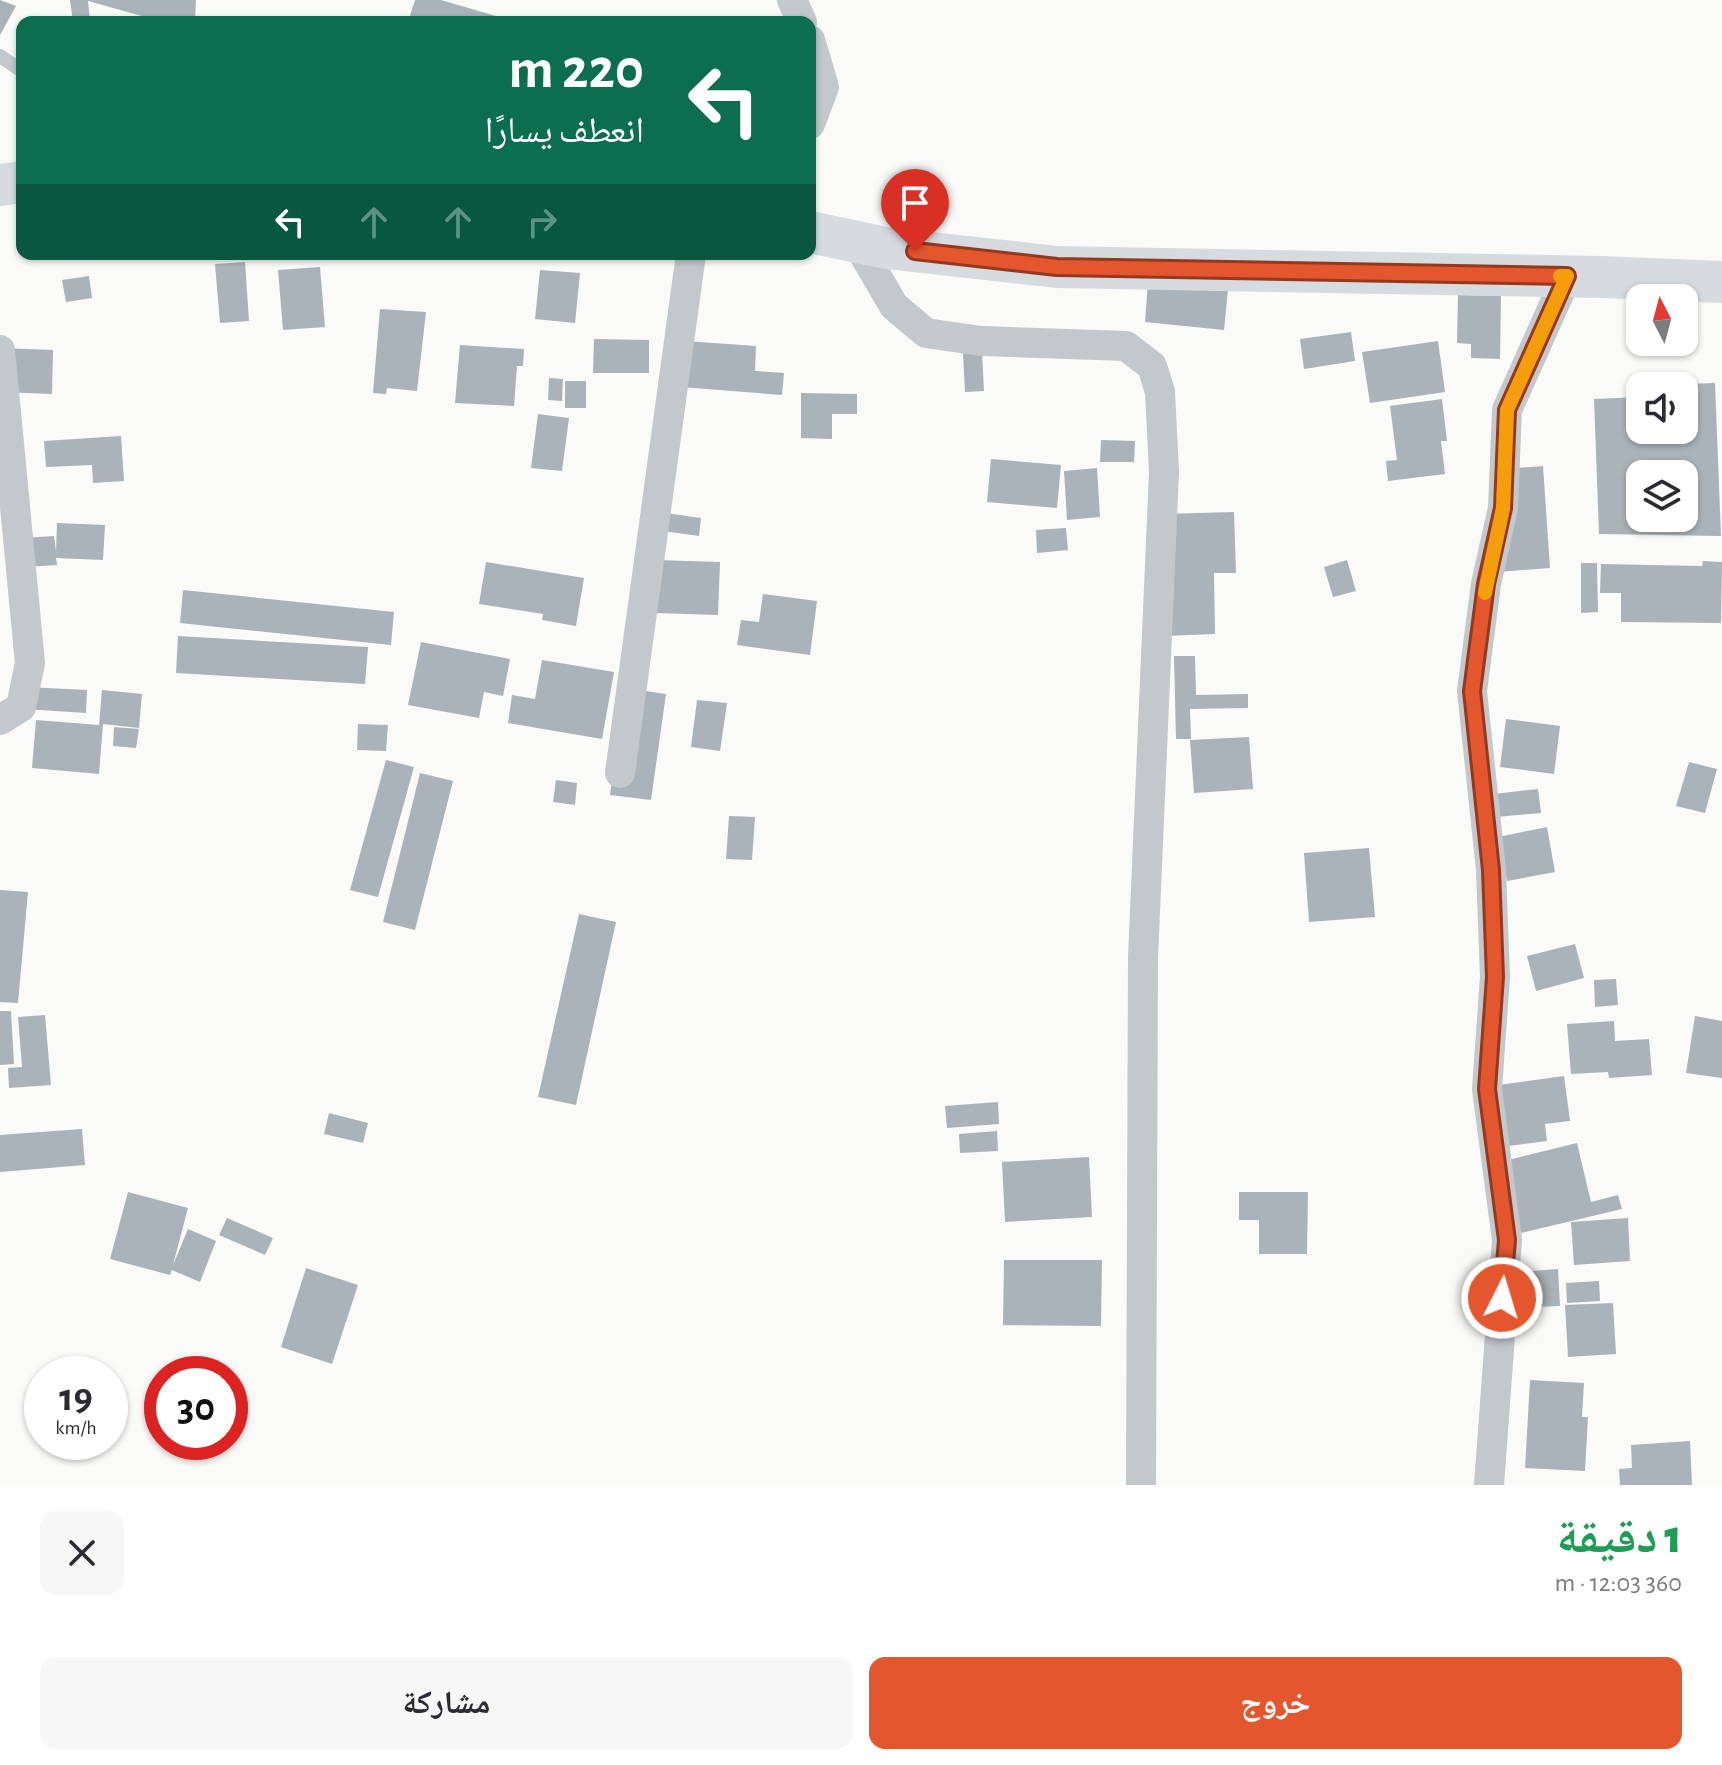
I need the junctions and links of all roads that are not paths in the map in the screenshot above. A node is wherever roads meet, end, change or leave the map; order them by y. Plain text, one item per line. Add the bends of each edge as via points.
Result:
1 (816, 60) edge
2 (816, 108) edge
3 (816, 233) edge
4 (856, 241) junction
5 (690, 260) edge
6 (1567, 276) junction
7 (1722, 282) edge
8 (0, 350) edge
9 (0, 720) edge
10 (620, 773) dead end
11 (1141, 1485) edge
12 (1489, 1485) edge

1 - 2 street via 824,87
3 - 4 main road
4 - 6 main road via 1057,267
4 - 11 street via 894,306 926,333 981,341 1126,346 1152,366 1160,392 1164,472 1143,958
5 - 10 street
6 - 7 main road
6 - 12 street via 1507,410 1503,508 1486,584 1472,691 1491,870 1495,977 1487,1089 1507,1240
8 - 9 street via 30,663 21,707

